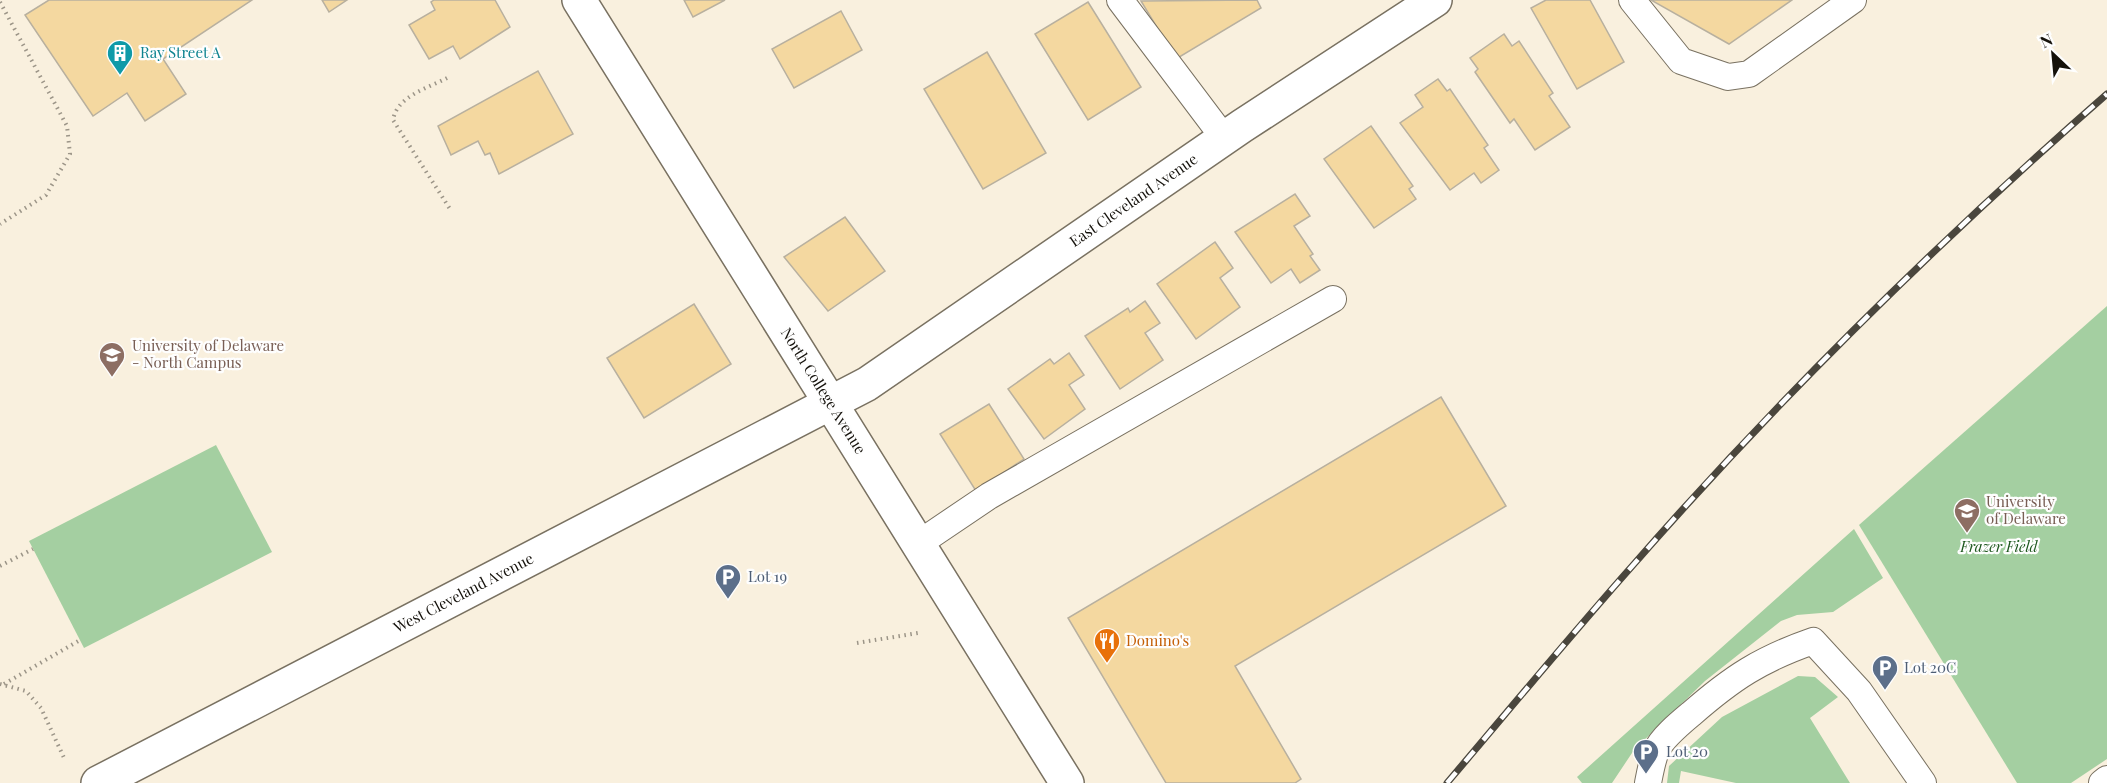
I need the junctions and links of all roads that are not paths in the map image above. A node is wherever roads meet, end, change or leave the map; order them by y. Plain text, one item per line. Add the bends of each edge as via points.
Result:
1 (579, 0) edge
2 (1120, 0) edge
3 (1435, 0) edge
4 (1632, 0) edge
5 (1853, 0) edge
6 (1224, 138) junction
7 (1333, 298) dead end
8 (831, 404) junction
9 (918, 544) junction
10 (2107, 779) edge
11 (98, 783) edge
12 (1067, 783) edge
13 (1648, 783) edge
14 (1923, 783) edge
15 (2102, 783) edge

1 - 8 main road, North College Avenue
2 - 6 lane
3 - 6 main road, East Cleveland Avenue
4 - 5 lane via 1681,61 1728,77 1749,74
6 - 8 main road, East Cleveland Avenue via 918,351
7 - 9 lane via 989,496
8 - 9 main road, North College Avenue
8 - 11 main road, West Cleveland Avenue
9 - 12 main road, North College Avenue
10 - 15 lane
13 - 14 lane via 1656,751 1707,700 1740,674 1813,641 1859,691

